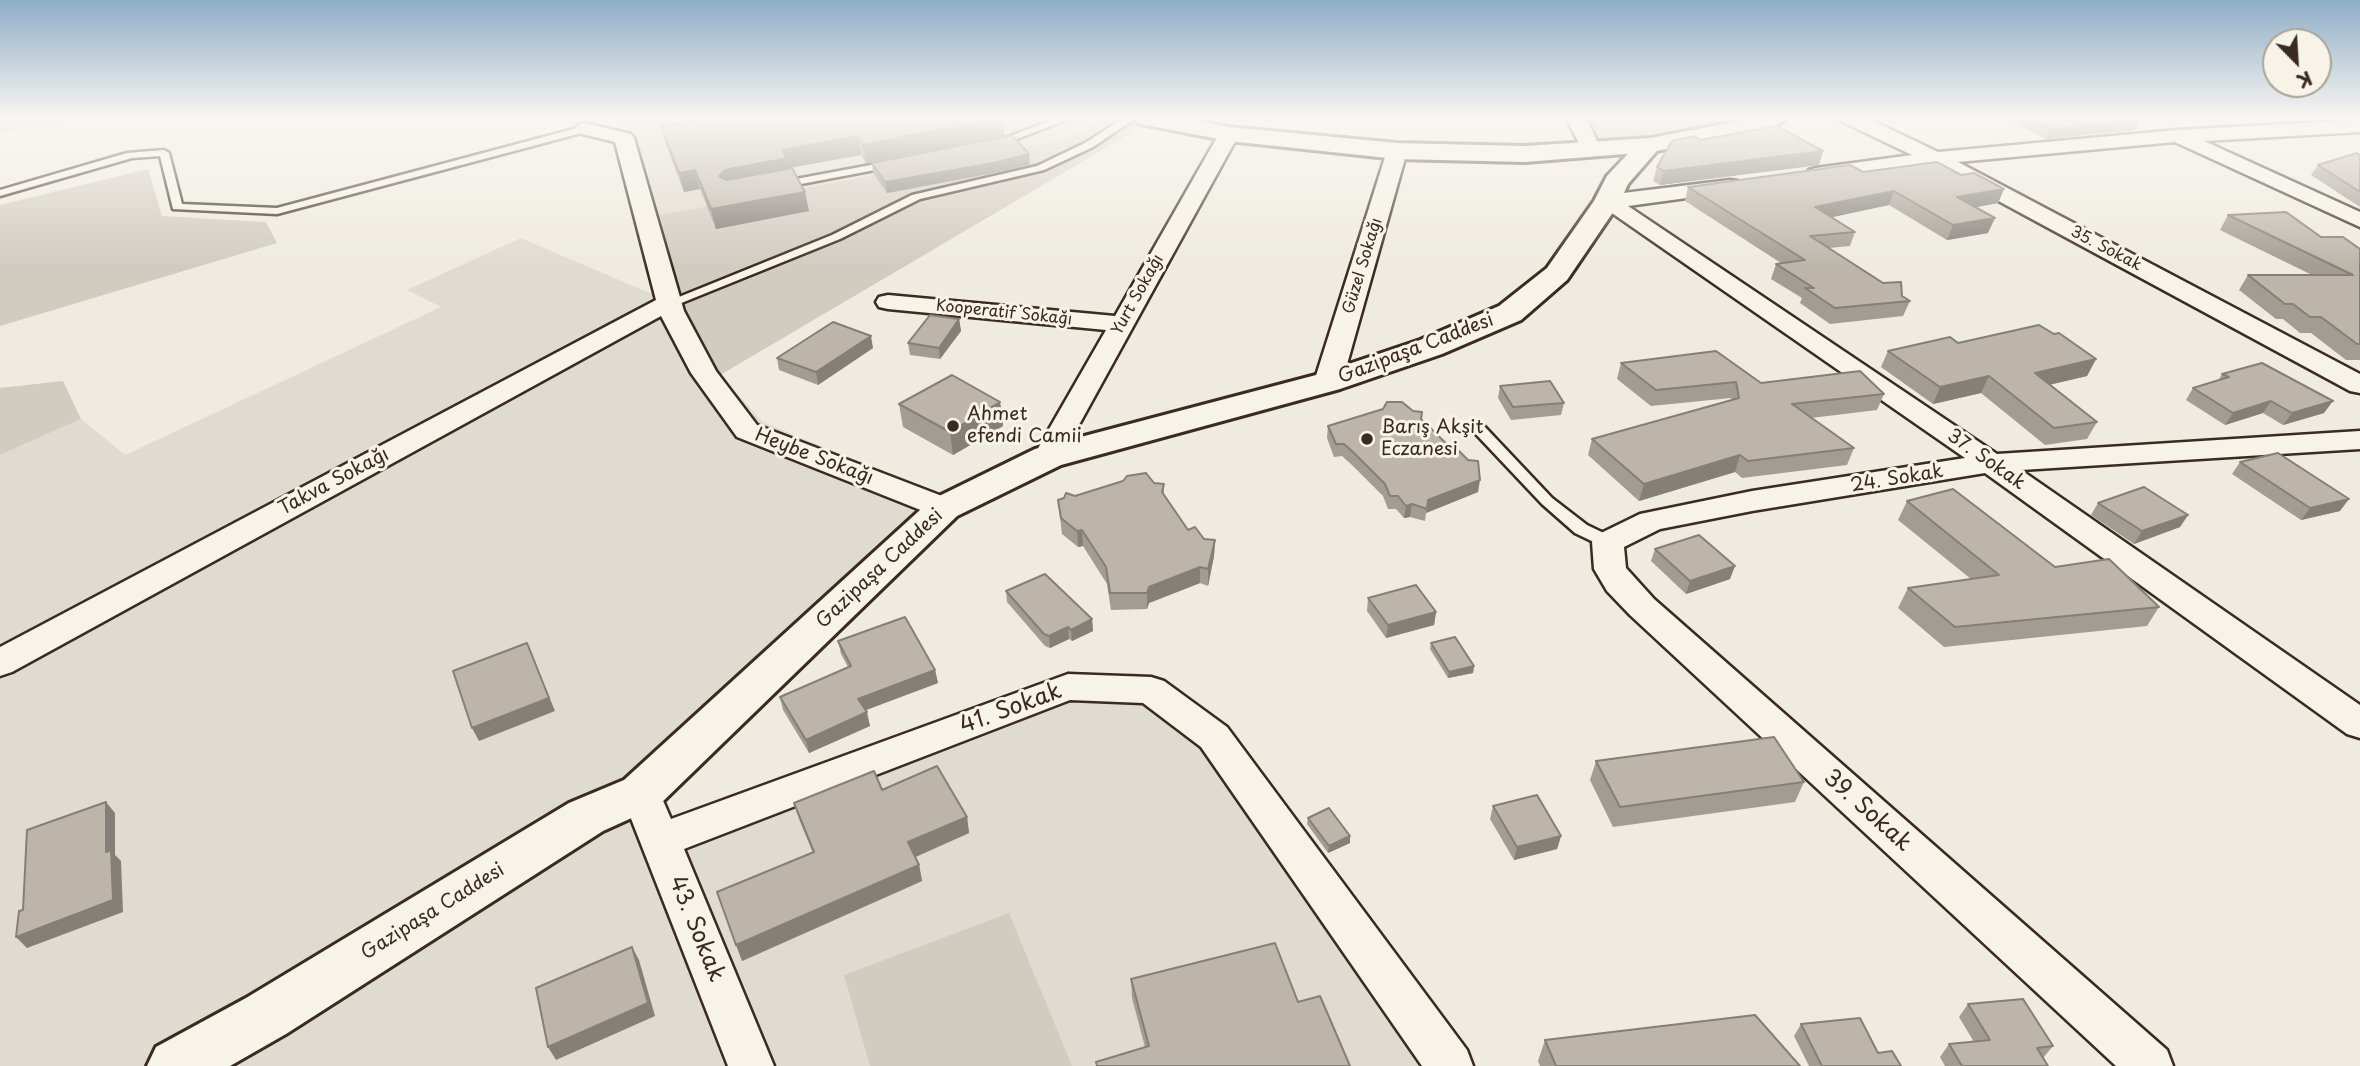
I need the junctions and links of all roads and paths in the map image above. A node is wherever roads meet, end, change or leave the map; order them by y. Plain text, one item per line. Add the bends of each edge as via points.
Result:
1 (87, 168) edge
2 (168, 168) edge
3 (427, 168) edge
4 (632, 168) edge
5 (871, 168) edge
6 (1041, 168) edge
7 (1210, 168) edge
8 (1392, 168) edge
9 (1629, 168) edge
10 (1865, 168) edge
11 (1953, 168) edge
12 (2246, 168) edge
13 (1798, 177) edge
14 (1744, 184) edge
15 (772, 186) edge
16 (0, 193) edge
17 (1607, 202) junction
18 (2360, 220) edge
19 (888, 302) dead end
20 (670, 303) junction
21 (1121, 324) junction
22 (1328, 382) junction
23 (2360, 385) edge
24 (1479, 429) dead end
25 (2360, 440) edge
26 (1048, 457) junction
27 (1992, 463) junction
28 (944, 508) junction
29 (1608, 542) junction
30 (0, 663) edge
31 (2360, 724) edge
32 (641, 793) junction
33 (660, 840) junction
34 (176, 1066) edge
35 (751, 1066) edge
36 (1450, 1066) edge
37 (2150, 1066) edge

1 - 16 lane
2 - 3 lane via 177,207 277,211
4 - 20 street, Heybe Sokağı
5 - 15 lane
6 - 20 lane via 916,197 836,237
7 - 21 street, Yurt Sokağı
8 - 22 street, Güzel Sokağı
9 - 17 street, Gazipaşa Caddesi
10 - 13 street
11 - 23 street, 35. Sokak
12 - 18 street
14 - 17 street
17 - 22 street, Gazipaşa Caddesi via 1557,274 1510,313 1431,347
17 - 27 street, 37. Sokak
19 - 21 street, Kooperatif Sokağı
20 - 28 street, Heybe Sokağı via 704,373 747,431
20 - 30 street, Takva Sokağı
21 - 26 street, Yurt Sokağı
22 - 26 street, Gazipaşa Caddesi
24 - 29 lane via 1547,501 1581,529
25 - 27 street, 24. Sokak
26 - 28 street, Gazipaşa Caddesi
27 - 29 street, 24. Sokak via 1752,500 1651,521
27 - 31 street, 37. Sokak
28 - 32 street, Gazipaşa Caddesi
29 - 37 street, 39. Sokak via 1610,569 1642,607
32 - 33 street, 43. Sokak
32 - 34 street, Gazipaşa Caddesi via 586,817 266,1016
33 - 35 street, 43. Sokak
33 - 36 street, 41. Sokak via 1068,687 1151,690 1214,737

